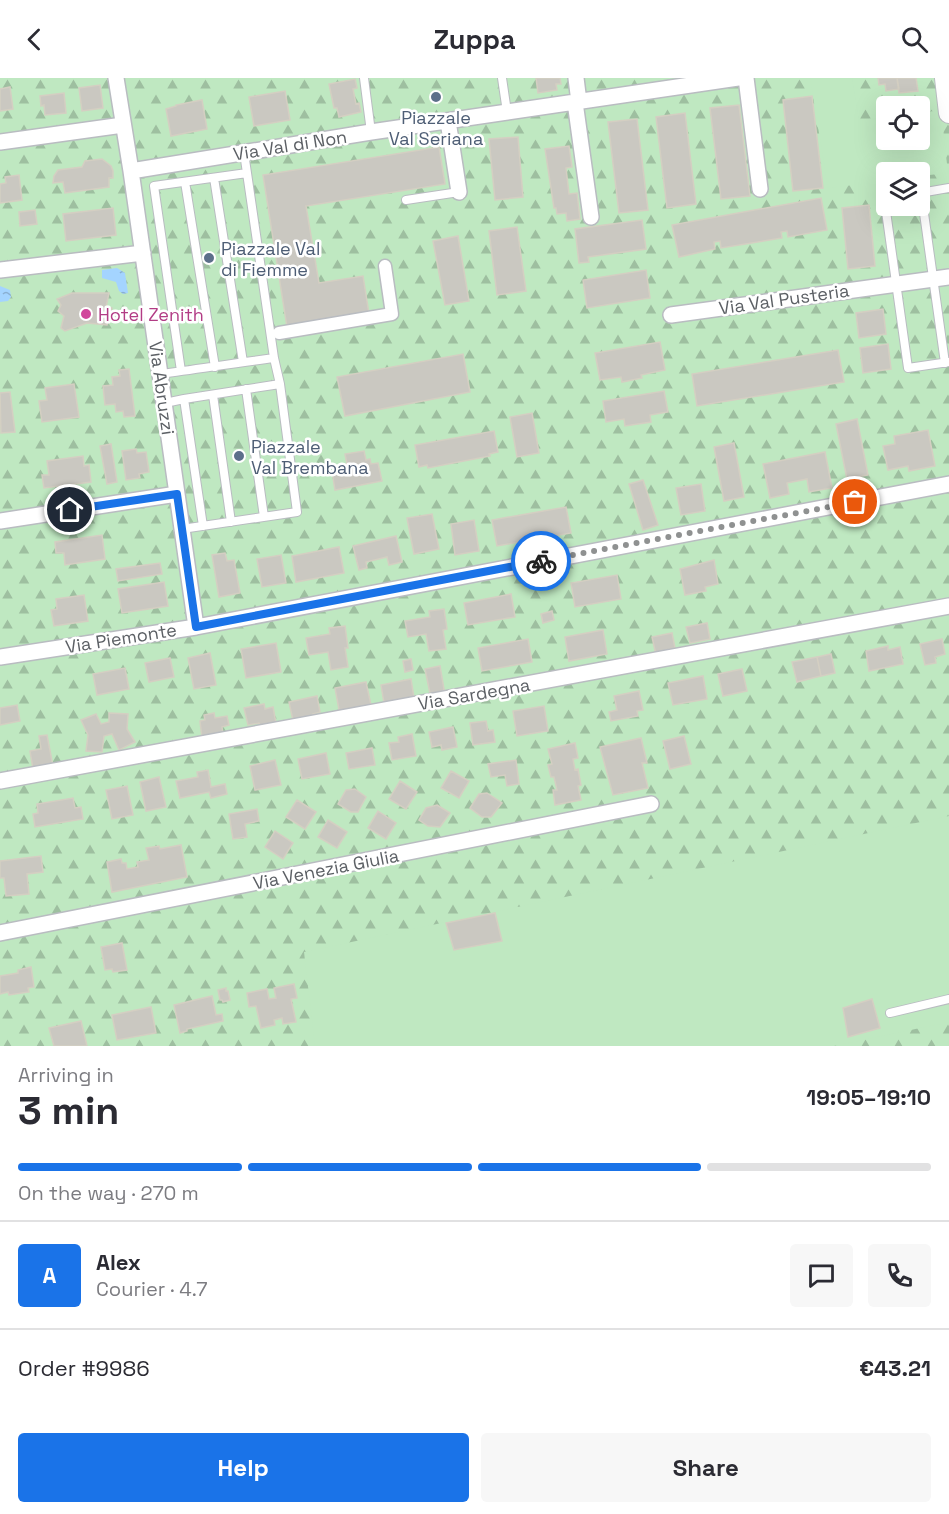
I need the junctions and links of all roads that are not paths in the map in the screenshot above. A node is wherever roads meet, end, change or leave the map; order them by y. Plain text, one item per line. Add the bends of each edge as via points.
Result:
1 (116, 78) edge
2 (364, 78) edge
3 (502, 78) edge
4 (576, 78) edge
5 (738, 78) edge
6 (746, 78) edge
7 (945, 78) edge
8 (577, 102) junction
9 (507, 112) junction
10 (949, 113) edge
11 (448, 121) junction
12 (123, 125) junction
13 (371, 132) junction
14 (0, 142) edge
15 (244, 153) junction
16 (131, 171) junction
17 (247, 173) junction
18 (214, 178) junction
19 (185, 182) junction
20 (949, 188) edge
21 (760, 189) dead end
22 (930, 191) edge
23 (459, 192) joint
24 (406, 200) dead end
25 (887, 216) edge
26 (924, 216) edge
27 (591, 217) dead end
28 (142, 253) junction
29 (385, 266) dead end
30 (0, 270) edge
31 (949, 277) edge
32 (933, 279) junction
33 (896, 284) junction
34 (671, 315) dead end
35 (279, 333) dead end
36 (274, 358) junction
37 (243, 362) junction
38 (947, 363) edge
39 (215, 366) junction
40 (181, 371) junction
41 (165, 382) junction
42 (280, 384) junction
43 (246, 389) junction
44 (213, 395) junction
45 (184, 399) junction
46 (165, 403) junction
47 (949, 484) edge
48 (177, 494) junction
49 (264, 517) junction
50 (0, 521) edge
51 (231, 522) junction
52 (202, 526) junction
53 (182, 529) junction
54 (949, 606) edge
55 (196, 627) junction
56 (0, 657) edge
57 (0, 781) edge
58 (651, 804) dead end
59 (0, 933) edge
60 (949, 999) edge
61 (890, 1013) dead end

1 - 12 street, Via Abruzzi
2 - 13 lane
3 - 9 lane
4 - 8 street
5 - 8 street, Via Val di Non
6 - 21 street
7 - 10 street
8 - 9 street, Via Val di Non
8 - 27 street
9 - 11 street, Via Val di Non
11 - 13 street, Via Val di Non
11 - 23 street
12 - 14 street
12 - 16 street, Via Abruzzi
13 - 15 street, Via Val di Non
15 - 16 street, Via Val di Non
15 - 17 lane
16 - 28 street, Via Abruzzi
17 - 18 lane
17 - 36 lane
18 - 19 lane
18 - 37 lane
19 - 39 lane
19 - 40 lane via 154,186
20 - 22 lane
23 - 24 lane
25 - 33 lane
26 - 32 lane
28 - 30 street
28 - 41 street, Via Abruzzi
29 - 35 street via 392,314
31 - 32 street, Via Val Pusteria
32 - 33 street, Via Val Pusteria
32 - 38 lane
33 - 34 street, Via Val Pusteria
33 - 38 lane via 908,368
36 - 37 lane
36 - 42 lane
37 - 39 lane
39 - 40 lane
40 - 41 lane
41 - 46 street, Via Abruzzi
42 - 43 lane
42 - 49 lane via 297,512
43 - 44 lane
43 - 49 lane
44 - 45 lane
44 - 51 lane
45 - 46 lane
45 - 52 lane
46 - 48 street, Via Abruzzi
47 - 55 street, Via Piemonte
48 - 50 street
48 - 53 street, Via Abruzzi
49 - 51 lane
51 - 52 lane
52 - 53 lane
53 - 55 street, Via Abruzzi
54 - 57 street, Via Sardegna
55 - 56 street, Via Piemonte
58 - 59 street, Via Venezia Giulia
60 - 61 lane

